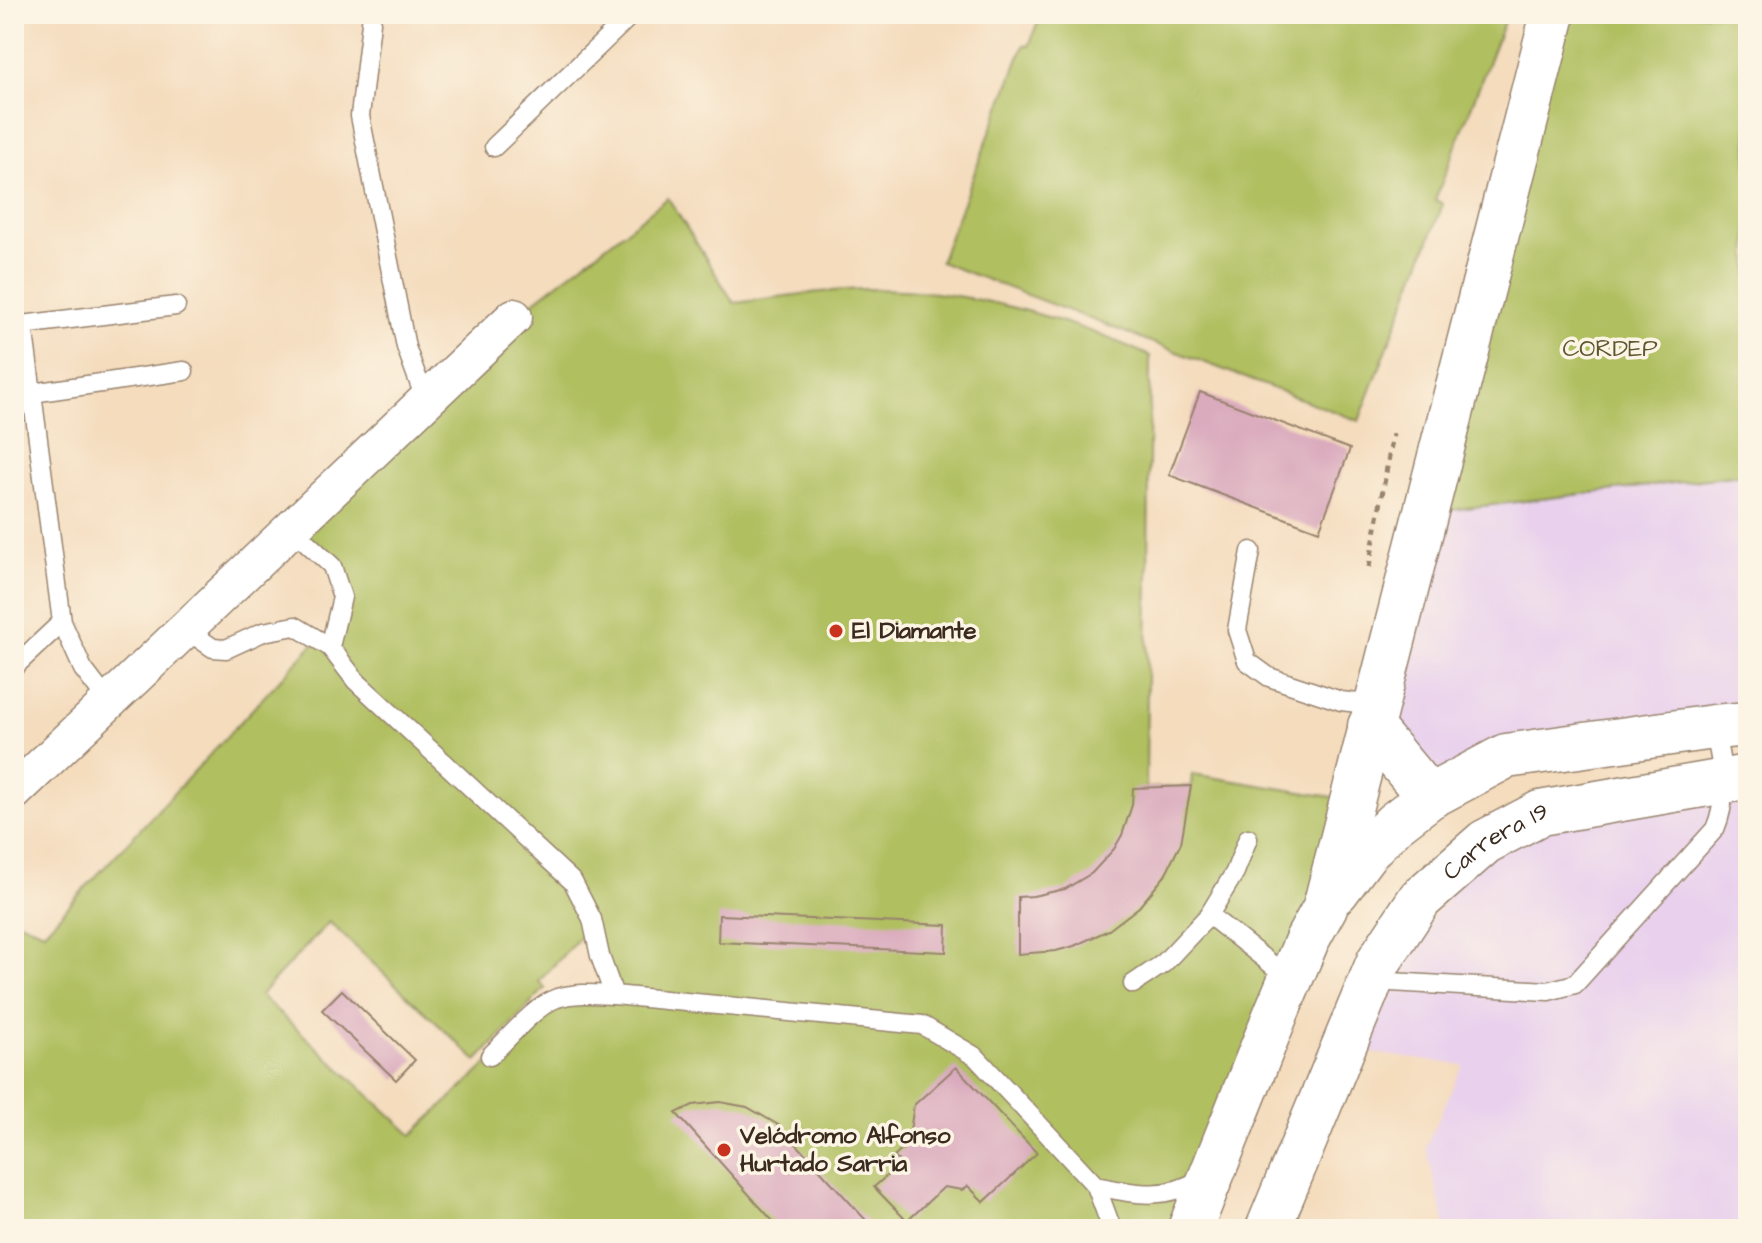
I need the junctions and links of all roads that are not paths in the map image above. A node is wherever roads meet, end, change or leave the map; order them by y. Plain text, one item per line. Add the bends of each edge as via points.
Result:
1 (372, 14) edge
2 (632, 14) edge
3 (1553, 14) edge
4 (494, 147) dead end
5 (176, 306) dead end
6 (514, 317) dead end
7 (18, 325) edge
8 (184, 371) dead end
9 (32, 393) junction
10 (425, 399) junction
11 (290, 527) junction
12 (1251, 551) dead end
13 (62, 622) junction
14 (185, 629) junction
15 (330, 647) junction
16 (14, 667) edge
17 (109, 703) junction
18 (1373, 715) junction
19 (1731, 725) edge
20 (1736, 778) edge
21 (14, 792) edge
22 (1429, 797) junction
23 (1248, 838) dead end
24 (1325, 907) junction
25 (1209, 915) junction
26 (1290, 979) junction
27 (1371, 980) junction
28 (1133, 984) dead end
29 (614, 995) junction
30 (490, 1056) dead end
31 (1214, 1171) junction
32 (1096, 1186) junction
33 (1112, 1229) edge
34 (1190, 1229) edge
35 (1268, 1229) edge

1 - 10 lane via 360,116 406,347
2 - 4 lane
3 - 18 street
5 - 7 lane
6 - 10 street
7 - 9 lane
8 - 9 lane
9 - 13 lane
10 - 11 street
11 - 14 street
11 - 15 lane via 332,566 342,597
12 - 18 lane via 1237,630 1247,661 1269,677
13 - 16 lane
13 - 17 lane via 83,669
14 - 15 lane via 213,648 226,649 263,632 295,626
14 - 17 street
15 - 29 lane via 356,681 573,882 592,919
17 - 21 street
18 - 22 street
18 - 24 street
19 - 20 lane
19 - 22 street via 1506,756
20 - 27 street, Carrera 19 via 1540,813 1485,842 1420,899
20 - 27 lane via 1715,829 1575,984 1548,991
22 - 24 street via 1367,851
23 - 25 lane via 1230,883
24 - 26 street
25 - 26 lane
25 - 28 lane via 1164,963
26 - 31 street
27 - 35 street, Carrera 19
29 - 30 lane via 556,998
29 - 32 lane via 922,1025 976,1057
31 - 32 lane via 1185,1189 1163,1194
31 - 34 street
32 - 33 lane

